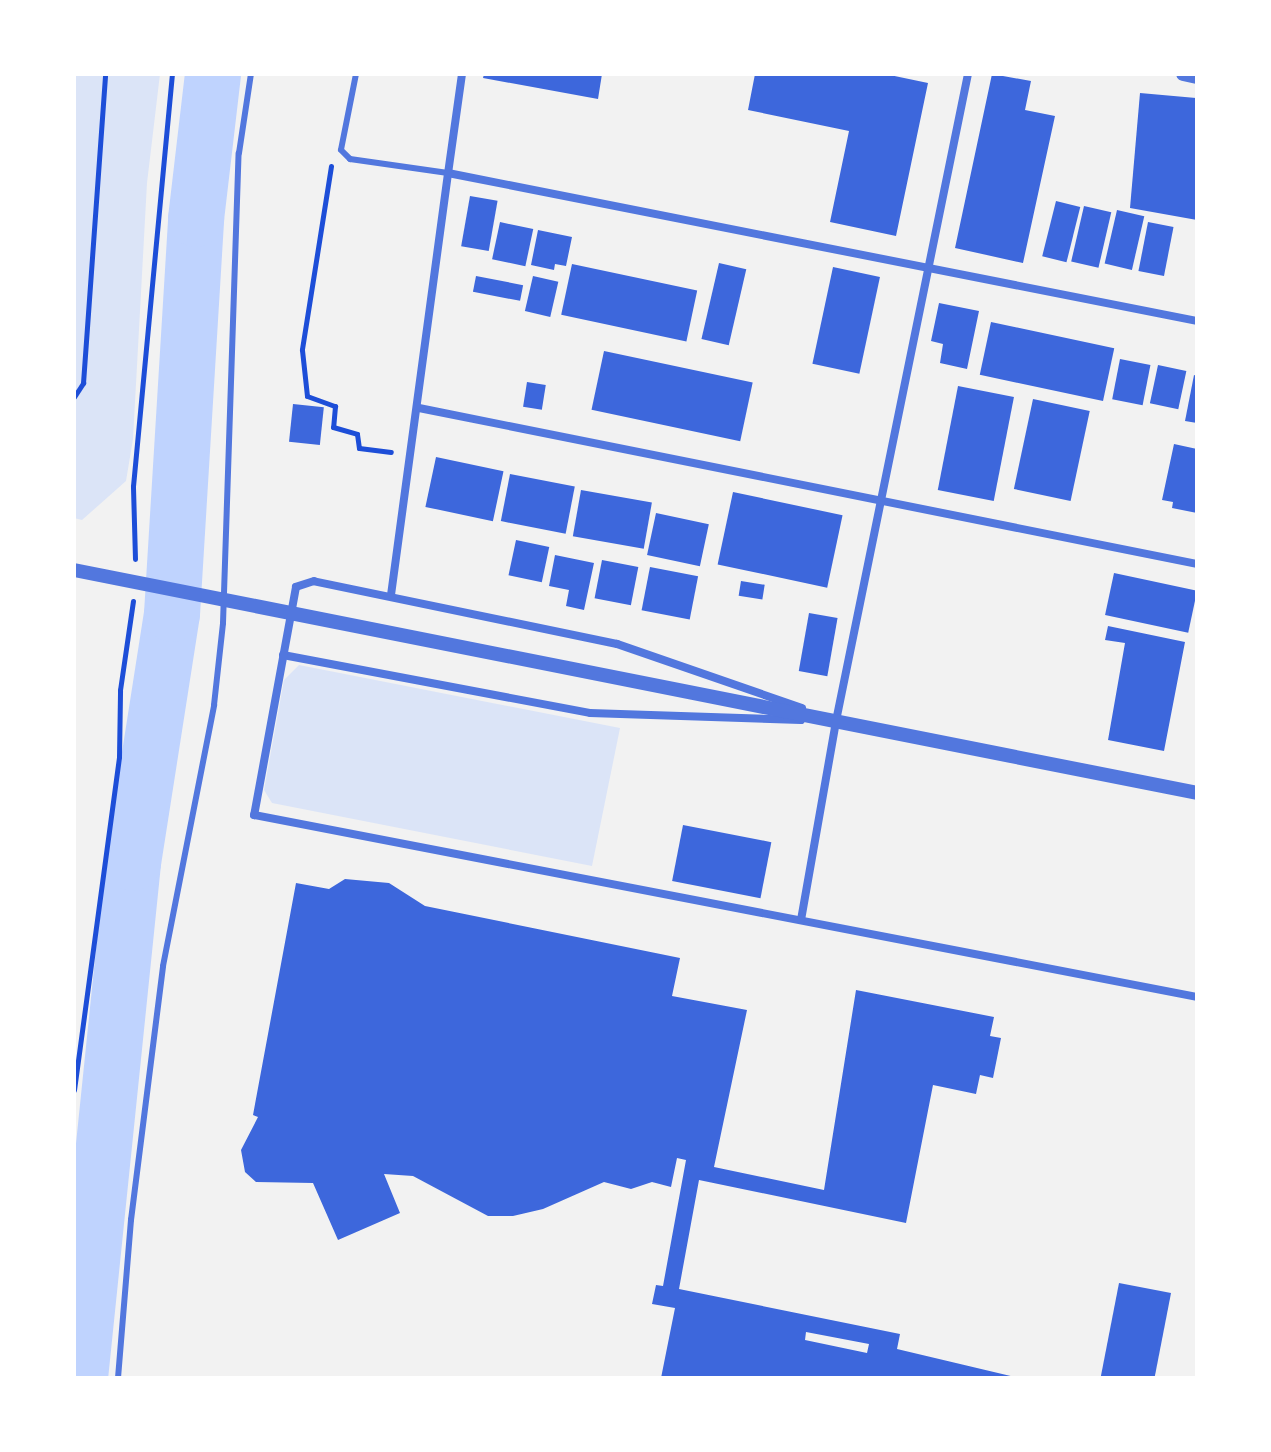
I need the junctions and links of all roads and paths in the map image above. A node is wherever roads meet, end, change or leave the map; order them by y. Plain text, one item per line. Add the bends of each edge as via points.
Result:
1 (105, 74) edge
2 (251, 74) edge
3 (356, 74) edge
4 (462, 74) edge
5 (968, 74) edge
6 (1183, 74) edge
7 (1197, 77) edge
8 (341, 150) junction
9 (448, 173) junction
10 (931, 269) junction
11 (1197, 321) edge
12 (74, 397) edge
13 (419, 408) junction
14 (412, 454) junction
15 (884, 501) junction
16 (1197, 564) edge
17 (74, 570) edge
18 (391, 595) junction
19 (224, 599) junction
20 (283, 655) junction
21 (836, 721) junction
22 (1197, 793) edge
23 (801, 920) junction
24 (1197, 997) edge
25 (118, 1378) edge

1 - 12 path via 83,383
2 - 19 lane via 239,153
3 - 8 lane
4 - 9 street
5 - 10 street
6 - 7 street
8 - 9 lane via 350,159
8 - 14 path via 327,173 304,335 307,396 335,406 333,427 357,434 359,448
9 - 10 street
9 - 13 street
10 - 11 street
10 - 15 street
13 - 14 street
13 - 15 street
14 - 18 street
15 - 16 street
15 - 21 street
17 - 19 street
18 - 20 street via 314,581 296,587
18 - 21 street via 617,644
19 - 21 street
19 - 25 lane via 214,705 163,966 131,1220
20 - 21 street via 590,713
20 - 23 street via 254,815
21 - 22 street
21 - 23 street
23 - 24 street

